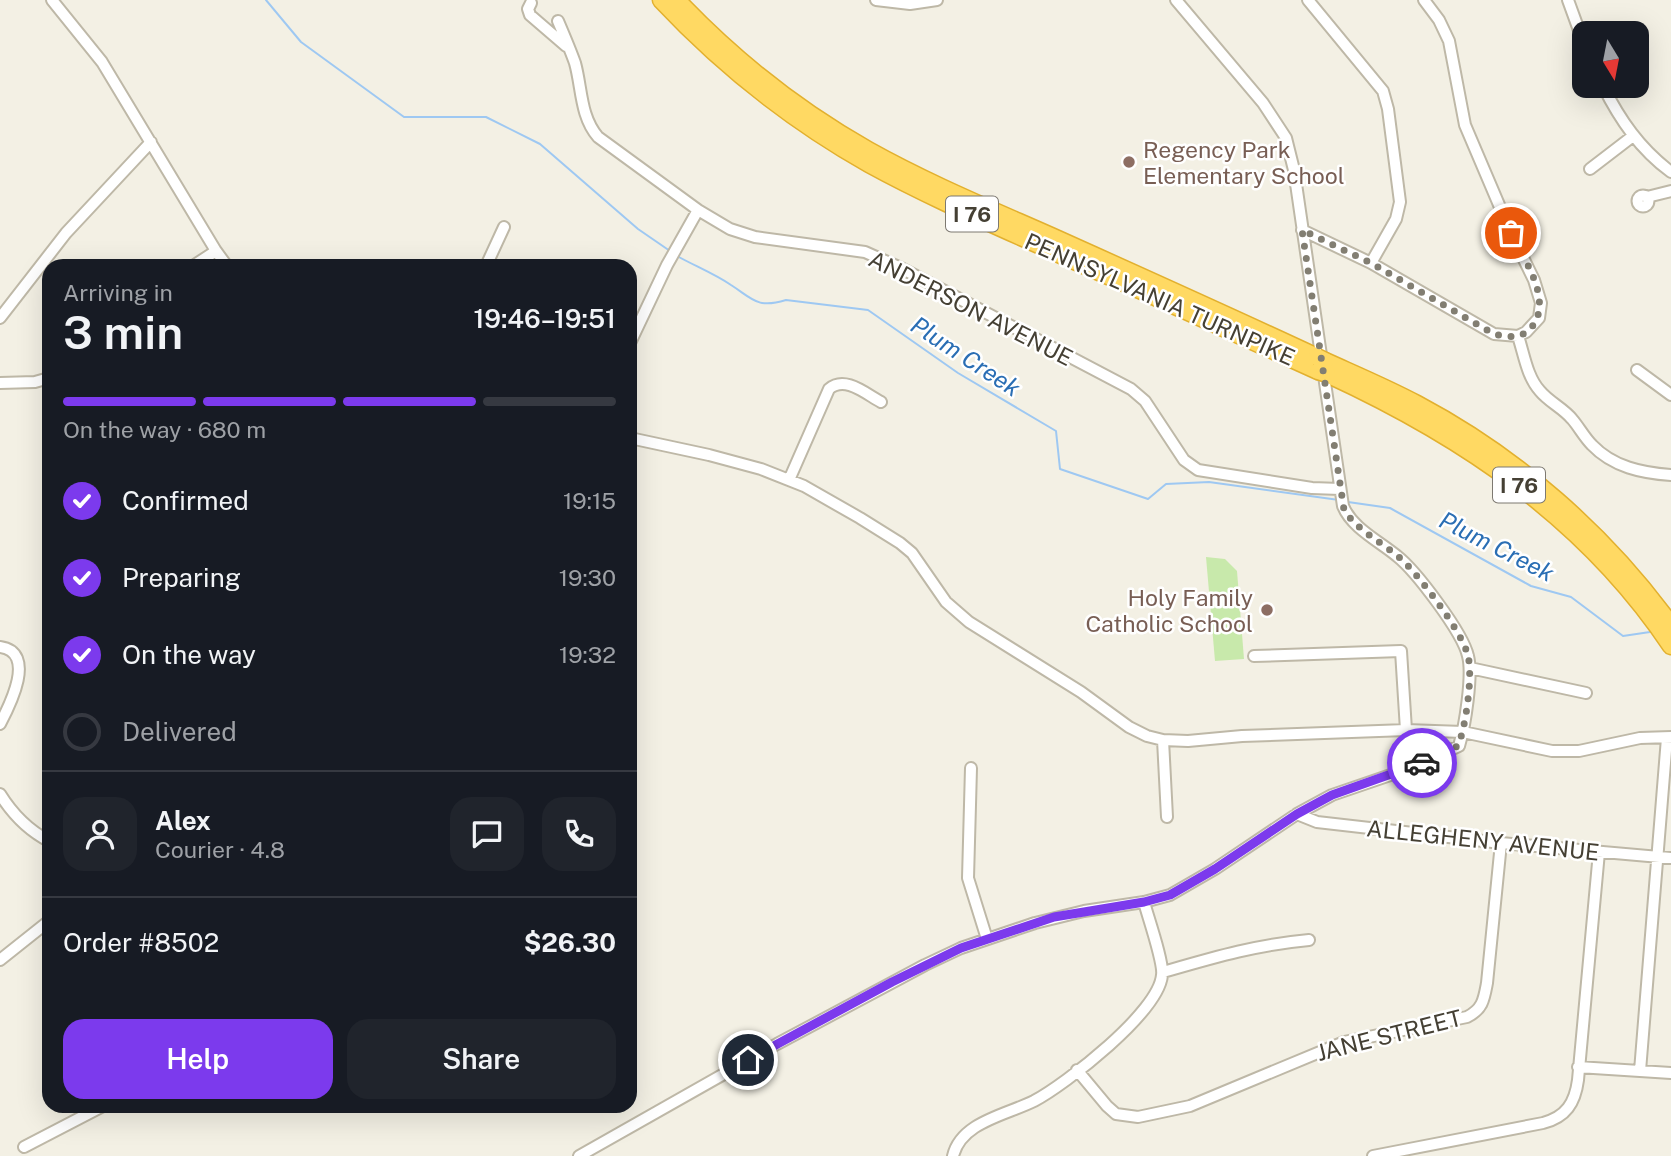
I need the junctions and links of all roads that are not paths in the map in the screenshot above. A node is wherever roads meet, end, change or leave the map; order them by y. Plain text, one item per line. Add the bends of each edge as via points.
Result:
1 (51, 0) edge
2 (661, 0) edge
3 (677, 0) edge
4 (876, 0) edge
5 (937, 0) edge
6 (1176, 0) edge
7 (1308, 0) edge
8 (1424, 0) edge
9 (1568, 0) edge
10 (531, 4) dead end
11 (558, 21) dead end
12 (1576, 21) edge
13 (569, 48) junction
14 (1610, 98) edge
15 (1633, 136) junction
16 (151, 142) junction
17 (1590, 169) dead end
18 (1671, 172) edge
19 (1671, 191) edge
20 (1647, 197) dead end
21 (698, 210) junction
22 (504, 227) dead end
23 (1302, 230) junction
24 (216, 251) junction
25 (46, 259) edge
26 (204, 259) edge
27 (222, 259) edge
28 (489, 259) edge
29 (1371, 263) junction
30 (42, 264) edge
31 (0, 318) edge
32 (637, 328) edge
33 (1518, 336) junction
34 (1322, 366) junction
35 (1637, 370) dead end
36 (42, 380) edge
37 (0, 383) edge
38 (1671, 395) edge
39 (881, 402) dead end
40 (637, 440) edge
41 (1671, 475) edge
42 (789, 480) junction
43 (1341, 498) junction
44 (1671, 625) edge
45 (1671, 646) edge
46 (0, 647) edge
47 (1254, 656) dead end
48 (1471, 668) junction
49 (1586, 693) dead end
50 (0, 724) edge
51 (1406, 730) junction
52 (1464, 732) junction
53 (1669, 737) edge
54 (1163, 740) junction
55 (971, 768) dead end
56 (0, 794) edge
57 (1666, 809) edge
58 (1297, 814) junction
59 (1167, 817) dead end
60 (42, 837) edge
61 (1501, 843) junction
62 (1599, 852) junction
63 (1658, 856) junction
64 (1671, 858) edge
65 (1144, 902) junction
66 (42, 927) edge
67 (987, 939) junction
68 (1310, 940) dead end
69 (0, 960) edge
70 (1163, 972) junction
71 (1578, 1067) junction
72 (1077, 1070) junction
73 (1640, 1070) junction
74 (1671, 1073) edge
75 (90, 1113) edge
76 (24, 1147) dead end
77 (579, 1156) edge
78 (953, 1156) edge
79 (1373, 1156) edge

1 - 16 street via 102,62
2 - 34 highway, PENNSYLVANIA TURNPIKE / I 76 via 752,87 870,165
3 - 34 highway, PENNSYLVANIA TURNPIKE / I 76 via 756,75 867,149
4 - 5 street via 910,4
6 - 23 street via 1263,103 1286,138
7 - 29 street via 1386,98 1400,202 1396,219
8 - 33 street via 1448,41 1465,125 1541,303 1539,318
9 - 12 street
10 - 13 street via 530,15
11 - 13 street, ANDERSON AVENUE
13 - 21 street, ANDERSON AVENUE via 586,119 598,137
14 - 15 street
15 - 17 street
15 - 18 street
16 - 24 street
16 - 25 street
19 - 20 street
21 - 32 street
21 - 43 street, ANDERSON AVENUE via 754,237 865,252 901,268 1131,389 1145,401 1184,460 1198,470
22 - 28 street
23 - 29 street
23 - 43 street
24 - 26 street
24 - 27 street
29 - 33 street via 1494,334
30 - 31 street
33 - 41 street via 1531,379 1592,445 1633,470
34 - 44 highway, PENNSYLVANIA TURNPIKE / I 76 via 1418,404 1520,470 1589,530
34 - 45 highway, PENNSYLVANIA TURNPIKE / I 76 via 1437,429 1528,492 1603,561
35 - 38 street
36 - 37 street
39 - 42 street via 845,383 833,385
40 - 42 street via 709,455
42 - 54 street via 900,543 946,602 969,622 1129,727
43 - 48 street via 1352,521 1401,559 1431,596 1463,642
46 - 50 street via 18,660 19,673
47 - 51 street via 1401,651
48 - 49 street
48 - 52 street
51 - 52 street
51 - 54 street
52 - 53 street via 1552,751
52 - 58 street via 1451,750 1345,790
53 - 57 street
54 - 59 street
55 - 67 street via 968,878
56 - 60 street via 20,821
57 - 63 street
58 - 61 street, ALLEGHENY AVENUE via 1317,822
58 - 65 street via 1184,888
61 - 62 street, ALLEGHENY AVENUE
61 - 72 street, JANE STREET via 1487,983 1475,1013 1344,1042 1189,1106 1138,1117 1116,1114
62 - 63 street, ALLEGHENY AVENUE
62 - 71 street
63 - 64 street, ALLEGHENY AVENUE
63 - 73 street
65 - 67 street via 1054,917
65 - 70 street
66 - 69 street
67 - 77 street via 881,988
68 - 70 street via 1243,949
70 - 72 street via 1160,986 1144,1010 1117,1039
71 - 73 street
71 - 79 street via 1572,1103 1549,1122
72 - 78 street via 1035,1100 971,1130 961,1137
73 - 74 street
75 - 76 street

